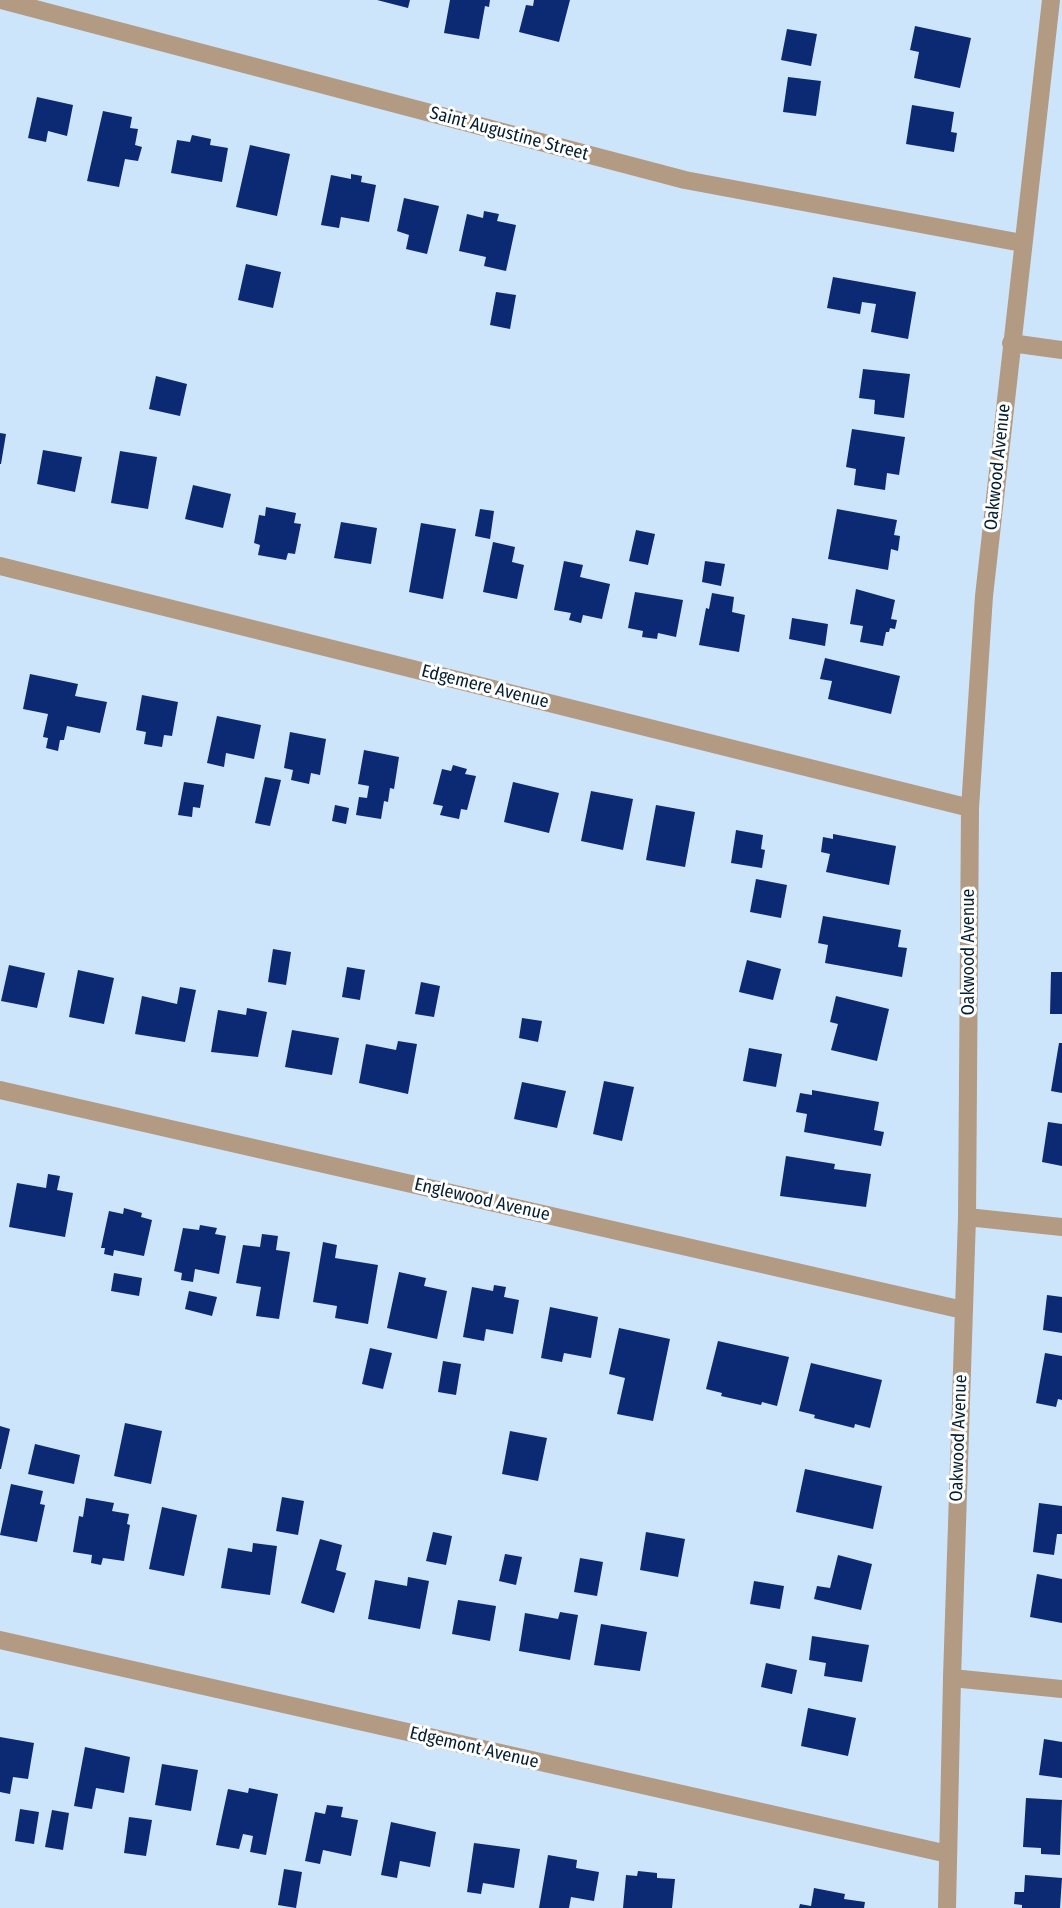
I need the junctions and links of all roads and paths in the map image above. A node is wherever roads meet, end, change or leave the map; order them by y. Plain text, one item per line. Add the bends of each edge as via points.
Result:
1 (2, 0) edge
2 (1051, 0) edge
3 (1022, 243) junction
4 (1011, 344) junction
5 (1062, 350) edge
6 (0, 566) edge
7 (970, 808) junction
8 (0, 1090) edge
9 (967, 1217) junction
10 (1062, 1227) edge
11 (963, 1310) junction
12 (0, 1640) edge
13 (952, 1678) junction
14 (1062, 1689) edge
15 (948, 1854) junction
16 (947, 1908) edge

1 - 3 street, Saint Augustine Street via 685,180
2 - 3 street, Oakwood Avenue
3 - 4 street, Oakwood Avenue
4 - 5 street
4 - 7 street, Oakwood Avenue via 984,596
6 - 7 street, Edgemere Avenue
7 - 9 street, Oakwood Avenue
8 - 11 street, Englewood Avenue
9 - 10 street
9 - 11 street, Oakwood Avenue
11 - 13 street, Oakwood Avenue
12 - 15 street, Edgemont Avenue
13 - 14 street
13 - 15 street, Oakwood Avenue
15 - 16 street, Oakwood Avenue

